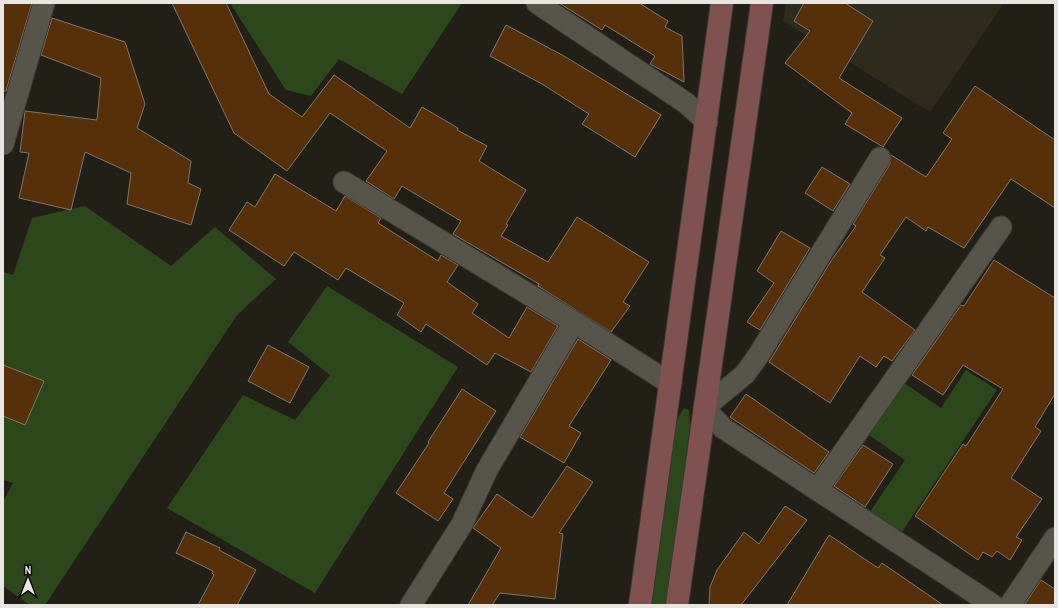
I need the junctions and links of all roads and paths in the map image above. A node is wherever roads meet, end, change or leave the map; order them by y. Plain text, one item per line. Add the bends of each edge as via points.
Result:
1 (44, 3) edge
2 (537, 3) edge
3 (722, 3) edge
4 (762, 3) edge
5 (707, 122) junction
6 (3, 144) edge
7 (880, 158) dead end
8 (344, 182) dead end
9 (1001, 227) dead end
10 (574, 322) junction
11 (671, 384) junction
12 (704, 408) junction
13 (817, 490) junction
14 (1055, 538) edge
15 (411, 605) edge
16 (640, 605) edge
17 (677, 605) edge
18 (993, 605) edge
19 (1010, 605) edge

1 - 6 street
2 - 5 street via 686,103
3 - 5 street
4 - 12 street
5 - 11 street
7 - 12 street via 758,356 745,374
8 - 10 street
9 - 13 street
10 - 11 street
10 - 15 street via 487,470 462,524
11 - 16 street
12 - 13 street via 723,428
12 - 17 street
13 - 18 street
14 - 19 street

